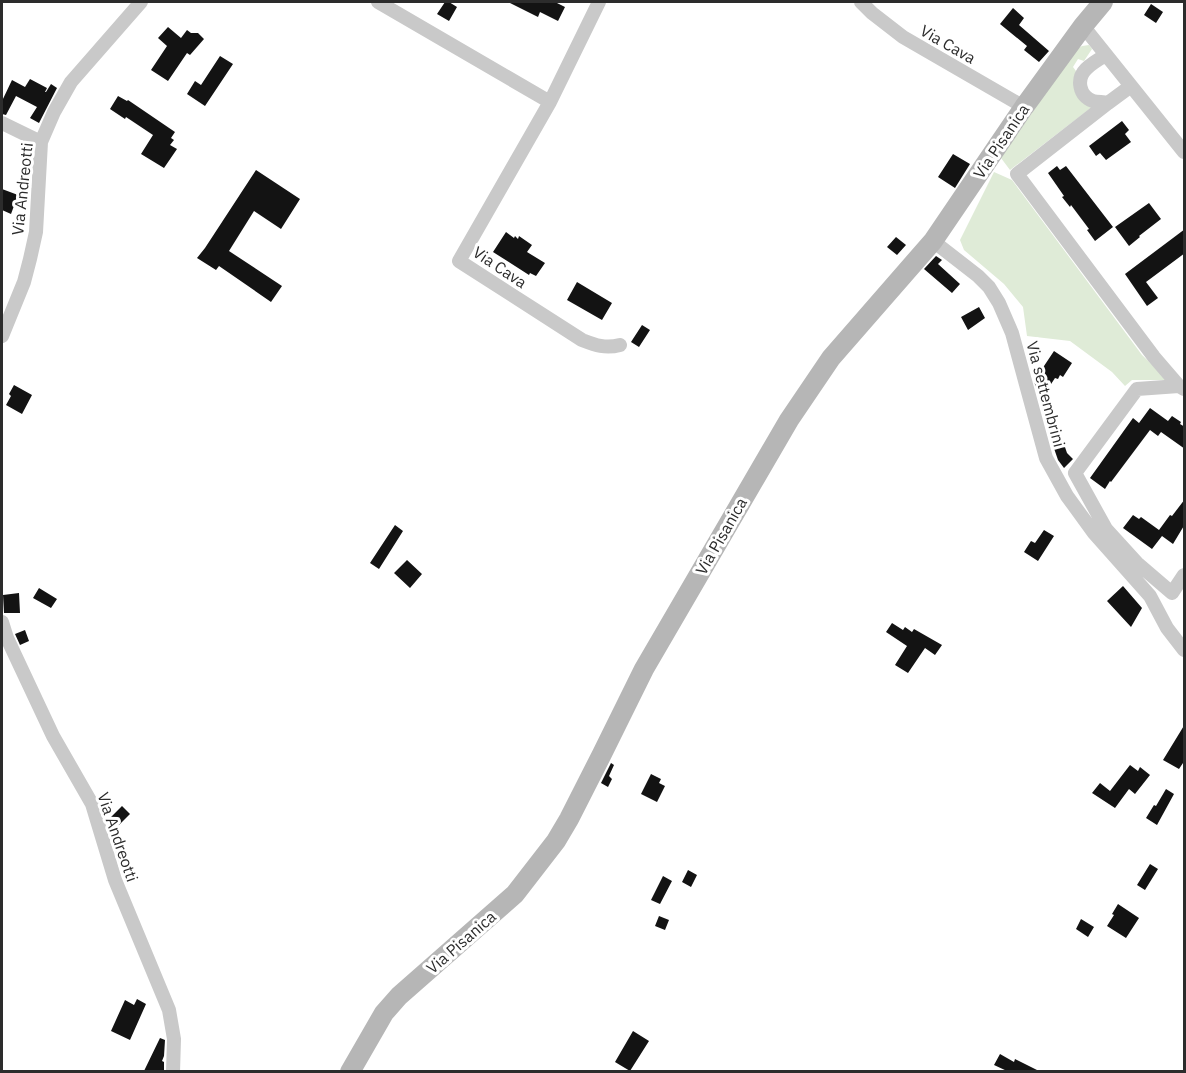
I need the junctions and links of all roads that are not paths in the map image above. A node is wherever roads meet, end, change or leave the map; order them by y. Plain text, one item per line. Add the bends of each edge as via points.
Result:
1 (141, 2) edge
2 (378, 2) edge
3 (599, 2) edge
4 (861, 2) edge
5 (1103, 2) edge
6 (1083, 26) junction
7 (1106, 54) junction
8 (1131, 86) junction
9 (550, 102) junction
10 (1108, 103) junction
11 (1024, 106) junction
12 (2, 123) edge
13 (41, 142) junction
14 (1185, 152) edge
15 (933, 241) junction
16 (2, 336) edge
17 (620, 345) dead end
18 (1182, 388) edge
19 (1185, 575) edge
20 (2, 622) edge
21 (1185, 650) edge
22 (173, 1071) edge
23 (350, 1071) edge

1 - 13 street, Via Andreotti via 71,82
2 - 9 street
3 - 9 street, Via Cava
4 - 11 street, Via Cava via 903,37
5 - 6 street, Via Pisanica
6 - 7 street
6 - 11 street, Via Pisanica
7 - 8 street
7 - 10 street via 1084,70 1079,84 1087,97
8 - 10 street
8 - 14 street
9 - 17 street, Via Cava via 459,261 582,340 610,348
10 - 18 street via 1017,174 1154,357
11 - 15 street, Via Pisanica
12 - 13 street
13 - 16 street, Via Andreotti via 36,232 24,282
15 - 21 street, Via settembrini via 978,276 999,303 1012,333 1046,458 1067,496 1150,596 1167,628
15 - 23 street, Via Pisanica via 831,358 789,420 644,669 556,841 514,894 399,996 384,1013
18 - 19 street via 1137,389 1075,473 1106,529 1137,563 1173,593
20 - 22 street, Via Andreotti via 53,736 92,804 115,880 169,1010 174,1039

